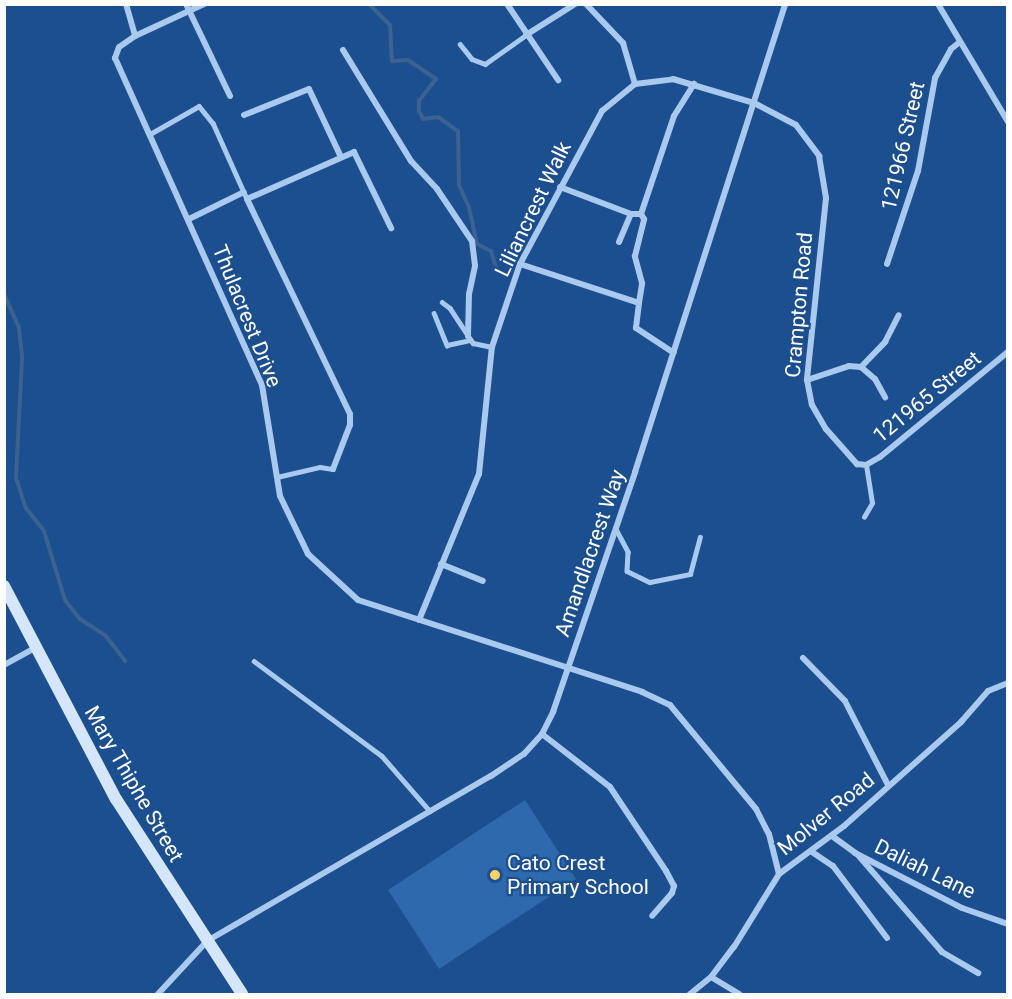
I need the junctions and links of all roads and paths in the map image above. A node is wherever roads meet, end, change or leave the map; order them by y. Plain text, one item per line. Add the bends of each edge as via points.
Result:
1 (126, 4) edge
2 (204, 4) edge
3 (507, 4) edge
4 (575, 4) edge
5 (586, 4) edge
6 (785, 4) edge
7 (938, 4) edge
8 (187, 8) edge
9 (526, 35) junction
10 (135, 36) junction
11 (960, 42) junction
12 (460, 44) dead end
13 (343, 50) dead end
14 (558, 80) dead end
15 (635, 84) junction
16 (694, 84) junction
17 (230, 96) dead end
18 (754, 104) junction
19 (243, 115) dead end
20 (1008, 122) edge
21 (150, 134) junction
22 (341, 157) junction
23 (560, 187) junction
24 (246, 195) junction
25 (631, 214) junction
26 (641, 214) junction
27 (189, 219) junction
28 (391, 228) dead end
29 (619, 242) dead end
30 (520, 264) junction
31 (887, 264) dead end
32 (442, 302) dead end
33 (639, 303) junction
34 (434, 313) dead end
35 (899, 315) dead end
36 (469, 338) junction
37 (492, 347) junction
38 (1008, 352) edge
39 (674, 353) junction
40 (861, 367) junction
41 (807, 380) junction
42 (885, 397) dead end
43 (866, 465) junction
44 (333, 469) joint
45 (278, 477) junction
46 (864, 518) dead end
47 (616, 529) junction
48 (700, 537) dead end
49 (441, 564) junction
50 (483, 581) dead end
51 (4, 586) edge
52 (419, 620) junction
53 (35, 648) junction
54 (803, 658) dead end
55 (254, 661) dead end
56 (4, 665) edge
57 (568, 669) junction
58 (1008, 683) edge
59 (542, 734) junction
60 (888, 785) junction
61 (430, 811) junction
62 (832, 836) junction
63 (812, 852) junction
64 (855, 853) junction
65 (779, 874) junction
66 (652, 916) dead end
67 (1008, 924) edge
68 (887, 938) dead end
69 (207, 941) junction
70 (978, 973) dead end
71 (711, 977) junction
72 (158, 994) edge
73 (242, 994) edge
74 (690, 994) edge
75 (739, 994) edge

1 - 10 street
2 - 8 street
3 - 9 street
4 - 9 street
5 - 15 street via 623,43
6 - 18 street, Amandlacrest Way
7 - 11 street
8 - 10 street
8 - 17 street
9 - 12 lane via 485,64 472,59
9 - 14 street
10 - 21 street, Thulacrest Drive via 119,46 115,58
11 - 20 street
11 - 31 street, 121966 Street via 951,49 935,78 918,171
13 - 36 street via 411,161 472,241 475,266 469,294
15 - 16 street, Liliancrest Walk via 664,79
15 - 23 street, Liliancrest Walk via 602,111
16 - 18 street, Liliancrest Walk
16 - 26 street via 674,116
18 - 39 street, Amandlacrest Way
18 - 41 street, Crampton Road via 796,125 811,142 824,167 826,198
19 - 22 street via 309,89
21 - 24 lane via 199,106 213,123
21 - 27 street, Thulacrest Drive
22 - 24 street
22 - 28 street via 354,152 358,155
23 - 25 street
23 - 30 street, Liliancrest Walk
24 - 27 street
24 - 44 street via 350,414 350,425
25 - 26 street
25 - 29 street
26 - 33 street via 644,219 635,256 642,283
27 - 45 street, Thulacrest Drive via 262,385
30 - 33 street
30 - 37 street, Liliancrest Walk
32 - 36 lane
33 - 39 street via 636,328
34 - 36 lane via 447,345
35 - 40 street via 885,342
36 - 37 lane
37 - 49 street, Liliancrest Walk via 484,453
38 - 43 street, 121965 Street
39 - 47 street, Amandlacrest Way
40 - 41 street via 849,366
40 - 42 street via 875,379
41 - 43 street, Crampton Road via 812,405 825,429 857,464
43 - 46 lane via 872,502
44 - 45 lane via 320,467
45 - 52 street, Thulacrest Drive via 288,514 314,562 358,600
47 - 48 lane via 628,552 627,571 650,582 690,574
47 - 57 street, Amandlacrest Way
49 - 50 street
49 - 52 street, Liliancrest Walk
51 - 53 street, Mary Thiphe Street
52 - 57 street, Thulacrest Drive
53 - 56 street
53 - 69 street, Mary Thiphe Street via 116,799
54 - 60 street via 846,701
55 - 61 lane via 382,756
57 - 59 street, Amandlacrest Way
57 - 65 street, Thulacrest Drive via 658,698 682,715 756,809 769,834
58 - 60 street, Molver Road via 988,691 961,722
59 - 61 street, Amandlacrest Way via 524,754
59 - 66 street via 610,787 666,871 674,886 672,893
60 - 62 street, Molver Road
61 - 69 street, Amandlacrest Way
62 - 63 street, Molver Road
62 - 64 street, Daliah Lane
63 - 65 street, Molver Road
63 - 68 street via 833,866
64 - 67 street, Daliah Lane via 962,908
64 - 70 street via 942,952
65 - 71 street, Molver Road
69 - 72 street, Amandlacrest Way
69 - 73 street, Mary Thiphe Street
71 - 74 street, Molver Road
71 - 75 street

